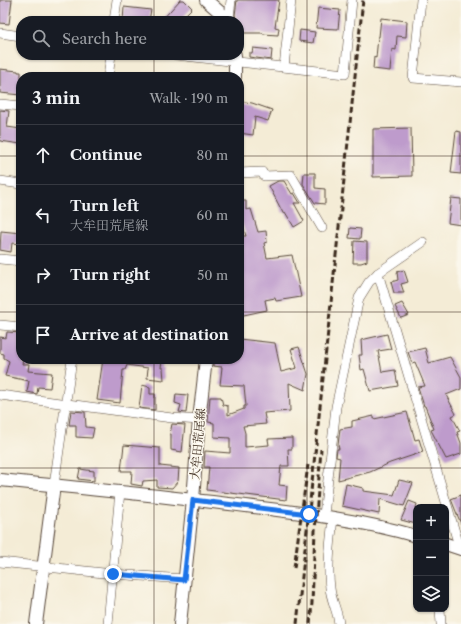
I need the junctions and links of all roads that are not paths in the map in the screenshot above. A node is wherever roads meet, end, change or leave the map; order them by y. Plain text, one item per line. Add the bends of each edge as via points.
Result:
1 (117, 0) edge
2 (206, 0) edge
3 (231, 0) edge
4 (291, 0) edge
5 (352, 0) edge
6 (421, 0) edge
7 (115, 16) edge
8 (225, 16) edge
9 (230, 16) edge
10 (0, 33) edge
11 (16, 35) edge
12 (110, 60) edge
13 (236, 60) edge
14 (244, 60) edge
15 (284, 67) junction
16 (109, 72) edge
17 (235, 72) edge
18 (461, 82) edge
19 (0, 104) edge
20 (16, 106) edge
21 (244, 173) edge
22 (0, 181) edge
23 (16, 183) edge
24 (322, 228) dead end
25 (423, 242) dead end
26 (0, 259) edge
27 (16, 261) edge
28 (378, 273) junction
29 (0, 325) edge
30 (16, 327) edge
31 (71, 364) edge
32 (205, 364) edge
33 (0, 395) edge
34 (65, 404) junction
35 (199, 420) junction
36 (0, 480) edge
37 (54, 485) junction
38 (120, 491) junction
39 (193, 500) junction
40 (328, 516) junction
41 (413, 535) edge
42 (449, 545) edge
43 (461, 549) edge
44 (0, 562) edge
45 (43, 566) junction
46 (113, 574) junction
47 (184, 580) junction
48 (440, 612) edge
49 (36, 624) edge
50 (108, 624) edge
51 (180, 624) edge
52 (338, 624) edge
53 (441, 624) edge

1 - 7 street
2 - 8 street
3 - 9 street
4 - 15 street
5 - 15 street via 345,74
6 - 18 street via 413,78
10 - 11 street
12 - 16 street
13 - 17 street
14 - 15 street
19 - 20 street
21 - 24 street via 262,172 264,176 291,176
22 - 23 street
25 - 28 street
26 - 27 street
28 - 40 street via 359,298 336,407
28 - 43 street
29 - 30 street
31 - 34 street
32 - 35 street, 大牟田荒尾線
33 - 34 street
34 - 35 street
34 - 37 street
35 - 39 street, 大牟田荒尾線
36 - 37 street
37 - 38 street
37 - 45 street
38 - 39 street
38 - 46 street
39 - 40 street
39 - 47 street, 大牟田荒尾線
40 - 41 street
40 - 52 street via 330,590
42 - 43 street
44 - 45 street
45 - 46 street
45 - 49 street
46 - 47 street
46 - 50 street
47 - 51 street, 大牟田荒尾線
48 - 53 street

